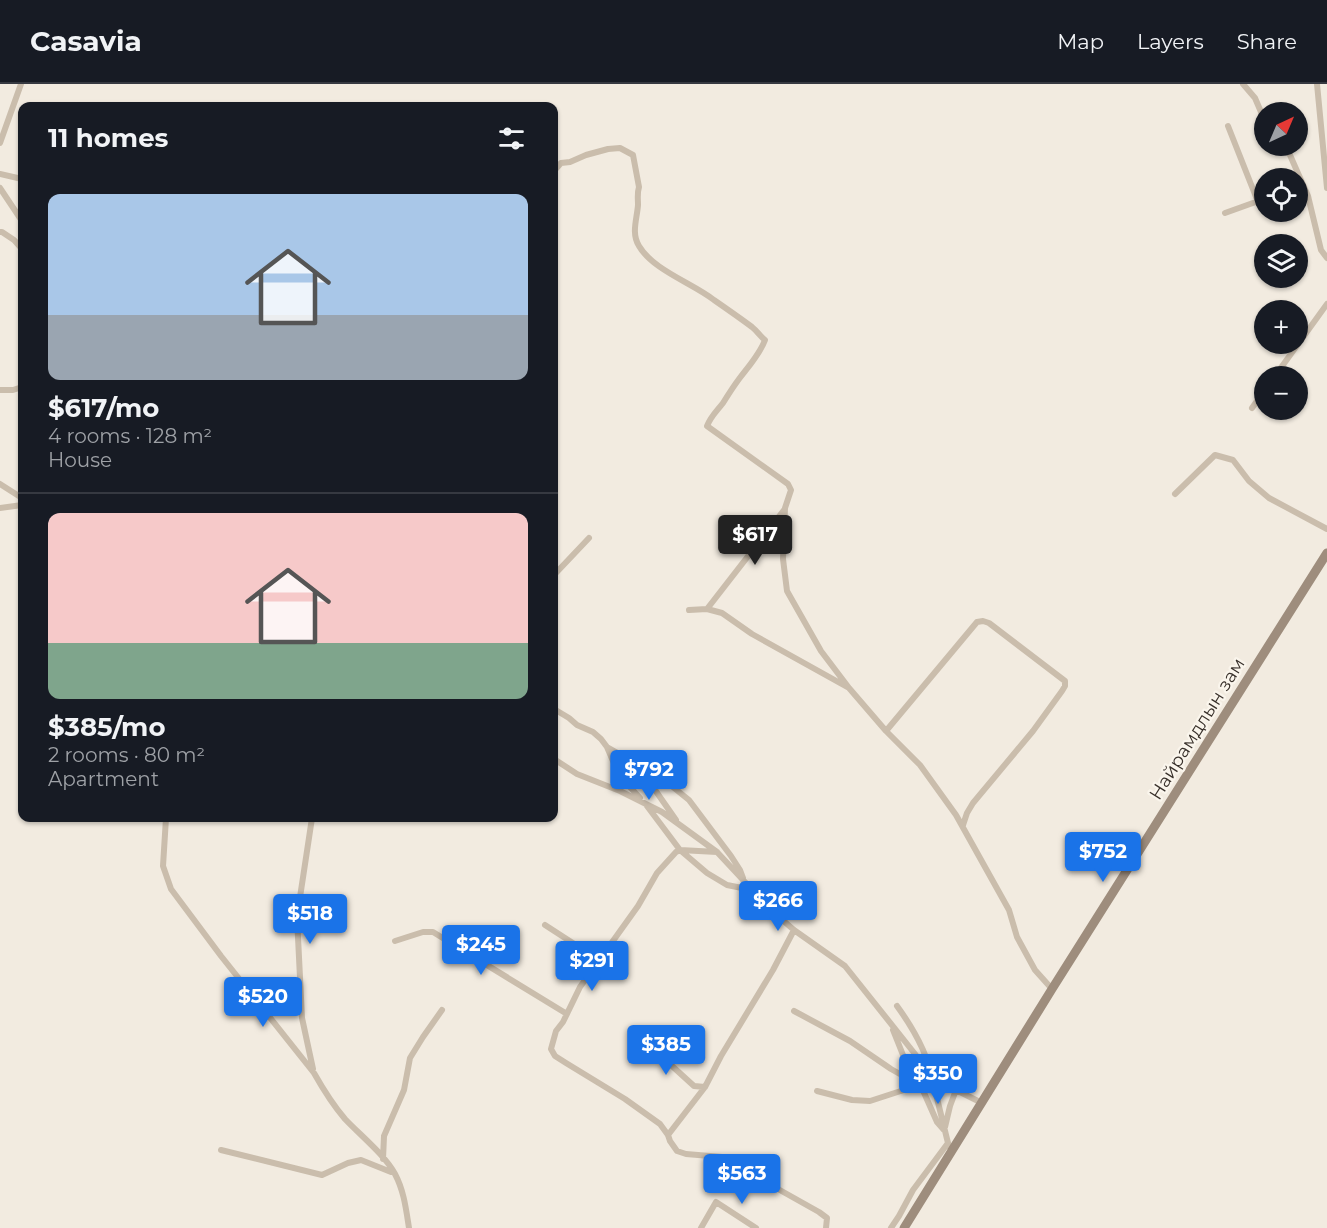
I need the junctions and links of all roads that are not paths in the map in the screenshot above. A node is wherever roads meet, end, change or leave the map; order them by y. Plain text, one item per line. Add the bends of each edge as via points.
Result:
1 (21, 84) edge
2 (1243, 84) edge
3 (1317, 84) edge
4 (1257, 102) edge
5 (1228, 126) dead end
6 (0, 143) edge
7 (558, 166) edge
8 (0, 174) edge
9 (18, 178) edge
10 (1254, 184) edge
11 (0, 188) edge
12 (1327, 188) edge
13 (1308, 196) edge
14 (1254, 203) edge
15 (1225, 213) dead end
16 (18, 215) edge
17 (0, 232) edge
18 (18, 244) edge
19 (1327, 258) edge
20 (1327, 304) edge
21 (1282, 366) edge
22 (18, 388) edge
23 (0, 390) edge
24 (1254, 405) edge
25 (1252, 408) dead end
26 (0, 484) edge
27 (1175, 494) dead end
28 (18, 495) edge
29 (18, 506) edge
30 (0, 508) edge
31 (785, 508) junction
32 (1327, 528) edge
33 (589, 538) dead end
34 (1327, 553) edge
35 (558, 571) edge
36 (706, 609) junction
37 (689, 610) dead end
38 (849, 688) junction
39 (558, 712) edge
40 (886, 731) junction
41 (607, 747) junction
42 (558, 762) edge
43 (637, 764) junction
44 (645, 803) junction
45 (166, 822) edge
46 (311, 822) edge
47 (680, 825) junction
48 (963, 825) junction
49 (680, 850) junction
50 (717, 852) junction
51 (744, 881) junction
52 (753, 891) junction
53 (545, 925) dead end
54 (794, 930) junction
55 (395, 941) dead end
56 (599, 960) junction
57 (1052, 989) junction
58 (897, 1006) dead end
59 (442, 1010) dead end
60 (794, 1011) dead end
61 (567, 1014) junction
62 (892, 1026) junction
63 (638, 1035) dead end
64 (314, 1073) junction
65 (932, 1078) junction
66 (921, 1086) junction
67 (705, 1087) junction
68 (956, 1090) junction
69 (817, 1091) dead end
70 (982, 1103) junction
71 (945, 1130) junction
72 (669, 1134) junction
73 (950, 1147) junction
74 (221, 1150) dead end
75 (384, 1159) junction
76 (395, 1173) junction
77 (409, 1228) edge
78 (701, 1228) edge
79 (756, 1228) edge
80 (825, 1228) edge
81 (891, 1228) edge
82 (904, 1228) edge

1 - 6 street
2 - 4 street
3 - 12 street
5 - 10 street
7 - 31 street via 608,149 621,148 633,155 639,187 635,232 641,249 658,266 712,298 765,340 707,426 788,484 791,490
8 - 9 street
11 - 16 street
13 - 19 street via 1321,250
14 - 15 street
17 - 18 street
20 - 21 street
22 - 23 street
24 - 25 street
26 - 28 street
27 - 32 street via 1215,455 1233,460 1269,498
29 - 30 street
31 - 36 street
31 - 38 street via 783,559 787,591 821,651
33 - 35 street
34 - 57 main road, Найрамдлын зам
36 - 37 street
36 - 38 street via 722,614
38 - 40 street
39 - 41 street via 593,732
40 - 48 street via 920,765
40 - 48 street via 977,622 989,623 1065,681 1033,731 973,803
41 - 43 street
41 - 44 street via 619,775
42 - 44 street via 577,774
43 - 47 street
43 - 51 street via 689,800
44 - 47 street
44 - 49 street
45 - 64 street via 163,866 171,889
46 - 64 street via 297,916 302,1018
47 - 50 street
48 - 57 street via 1009,910 1017,937 1035,970
49 - 50 street
49 - 52 street via 727,885
49 - 56 street via 657,873
50 - 51 street
51 - 52 street
52 - 54 street
53 - 56 street
54 - 62 street via 845,966
54 - 67 street
55 - 61 street via 433,932
56 - 61 street
57 - 70 main road, Найрамдлын зам
58 - 65 street via 921,1045
59 - 75 street via 410,1058 404,1090 384,1136
60 - 66 street
61 - 72 street via 551,1048 555,1056 625,1099
62 - 65 street
62 - 66 street
63 - 67 street via 694,1086
64 - 75 street via 344,1117
65 - 68 street
65 - 71 street
66 - 69 street via 870,1101
66 - 71 street via 937,1122
67 - 72 street
68 - 70 street
68 - 71 street
70 - 73 main road, Найрамдлын зам
71 - 73 street
72 - 80 street via 677,1151 740,1163 827,1218
73 - 81 street via 913,1190
73 - 82 main road, Найрамдлын зам
74 - 76 street via 322,1175 361,1160
75 - 76 street
76 - 77 street via 405,1197
78 - 79 street via 716,1202

